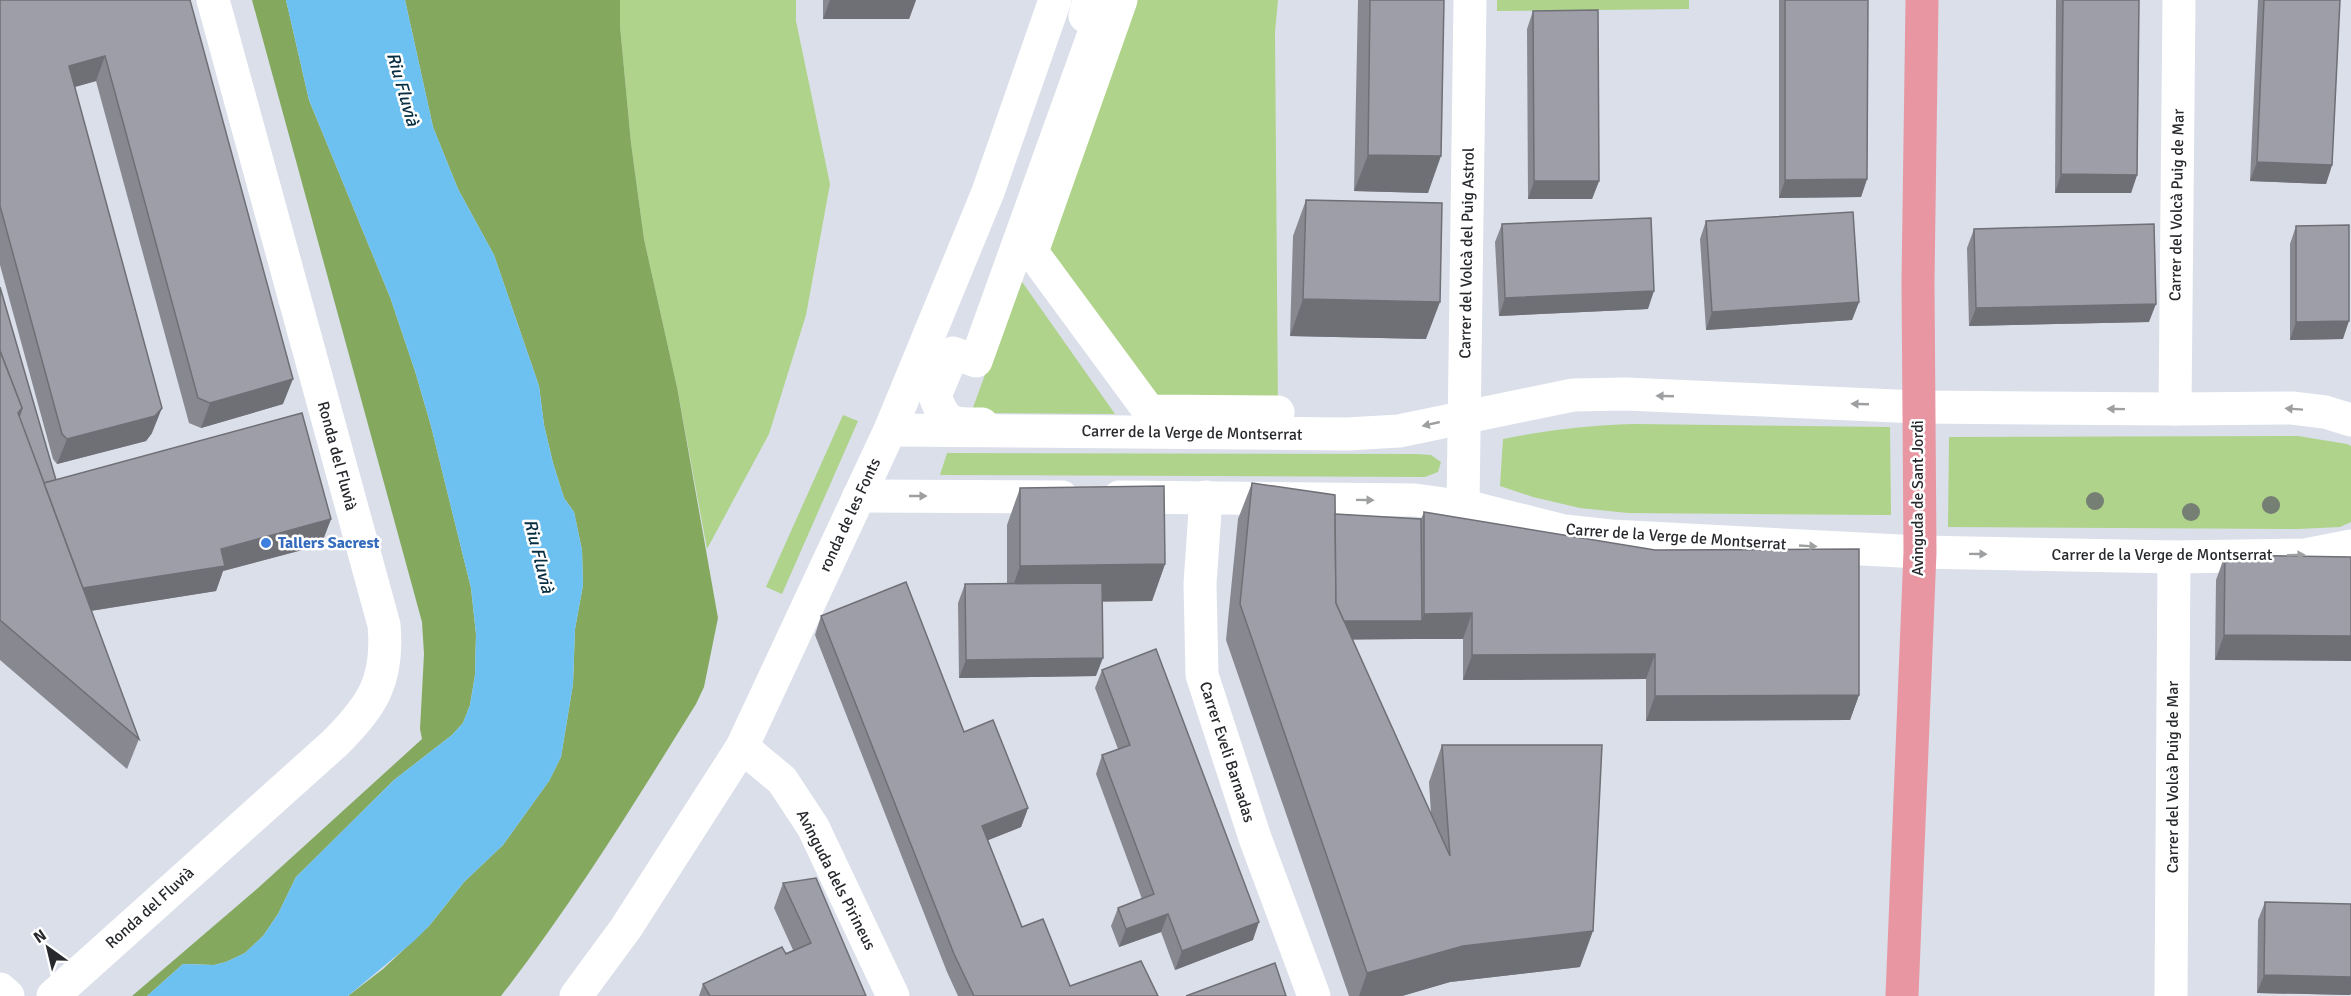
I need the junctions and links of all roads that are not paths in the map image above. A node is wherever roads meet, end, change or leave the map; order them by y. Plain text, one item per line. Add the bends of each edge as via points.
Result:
1 (213, 0) edge
2 (1055, 0) edge
3 (1089, 0) edge
4 (1120, 0) edge
5 (1470, 0) edge
6 (1922, 0) edge
7 (2179, 0) edge
8 (1918, 407) junction
9 (2175, 409) junction
10 (1465, 416) junction
11 (2351, 420) edge
12 (890, 430) junction
13 (860, 496) junction
14 (1206, 497) junction
15 (1463, 506) junction
16 (2351, 546) edge
17 (1920, 552) junction
18 (2174, 558) junction
19 (742, 747) junction
20 (0, 989) edge
21 (8, 996) edge
22 (53, 996) edge
23 (576, 996) edge
24 (893, 996) edge
25 (1314, 996) edge
26 (1902, 996) edge
27 (2171, 996) edge

1 - 22 street, Ronda del Fluvià via 384,625 385,661 382,678 359,719
2 - 12 street, ronda de les Fonts via 988,192
3 - 4 street via 1085,16 1095,19 1097,25 976,361 953,353 935,396 942,415 957,424 1277,425 1278,412 1149,411 1032,252
5 - 10 street, Carrer del Volcà del Puig Astrol
6 - 8 main road, Avinguda de Sant Jordi
7 - 9 street, Carrer del Volcà Puig de Mar
9 -> 8 street, Carrer de la Verge de Montserrat
8 -> 10 street, Carrer de la Verge de Montserrat via 1573,394
8 - 17 main road, Avinguda de Sant Jordi
11 -> 9 street, Carrer de la Verge de Montserrat via 2292,408
10 -> 12 street, Carrer de la Verge de Montserrat via 1399,431 1347,434
10 - 15 street, Carrer del Volcà del Puig Astrol
12 - 13 street, ronda de les Fonts
13 -> 14 street, Carrer de la Verge de Montserrat
13 - 19 street, ronda de les Fonts
14 -> 15 street, Carrer de la Verge de Montserrat via 1415,500
14 - 25 street, Carrer Eveli Barnadas via 1200,584 1202,675 1255,838
15 -> 17 street, Carrer de la Verge de Montserrat via 1564,531 1611,536
18 -> 16 street, Carrer de la Verge de Montserrat via 2304,555
17 -> 18 street, Carrer de la Verge de Montserrat
17 - 26 main road, Avinguda de Sant Jordi
18 - 27 street, Carrer del Volcà Puig de Mar
19 - 23 street, ronda de les Fonts via 626,928
19 - 24 street, Avinguda dels Pirineus via 782,780 813,827
20 - 21 street

